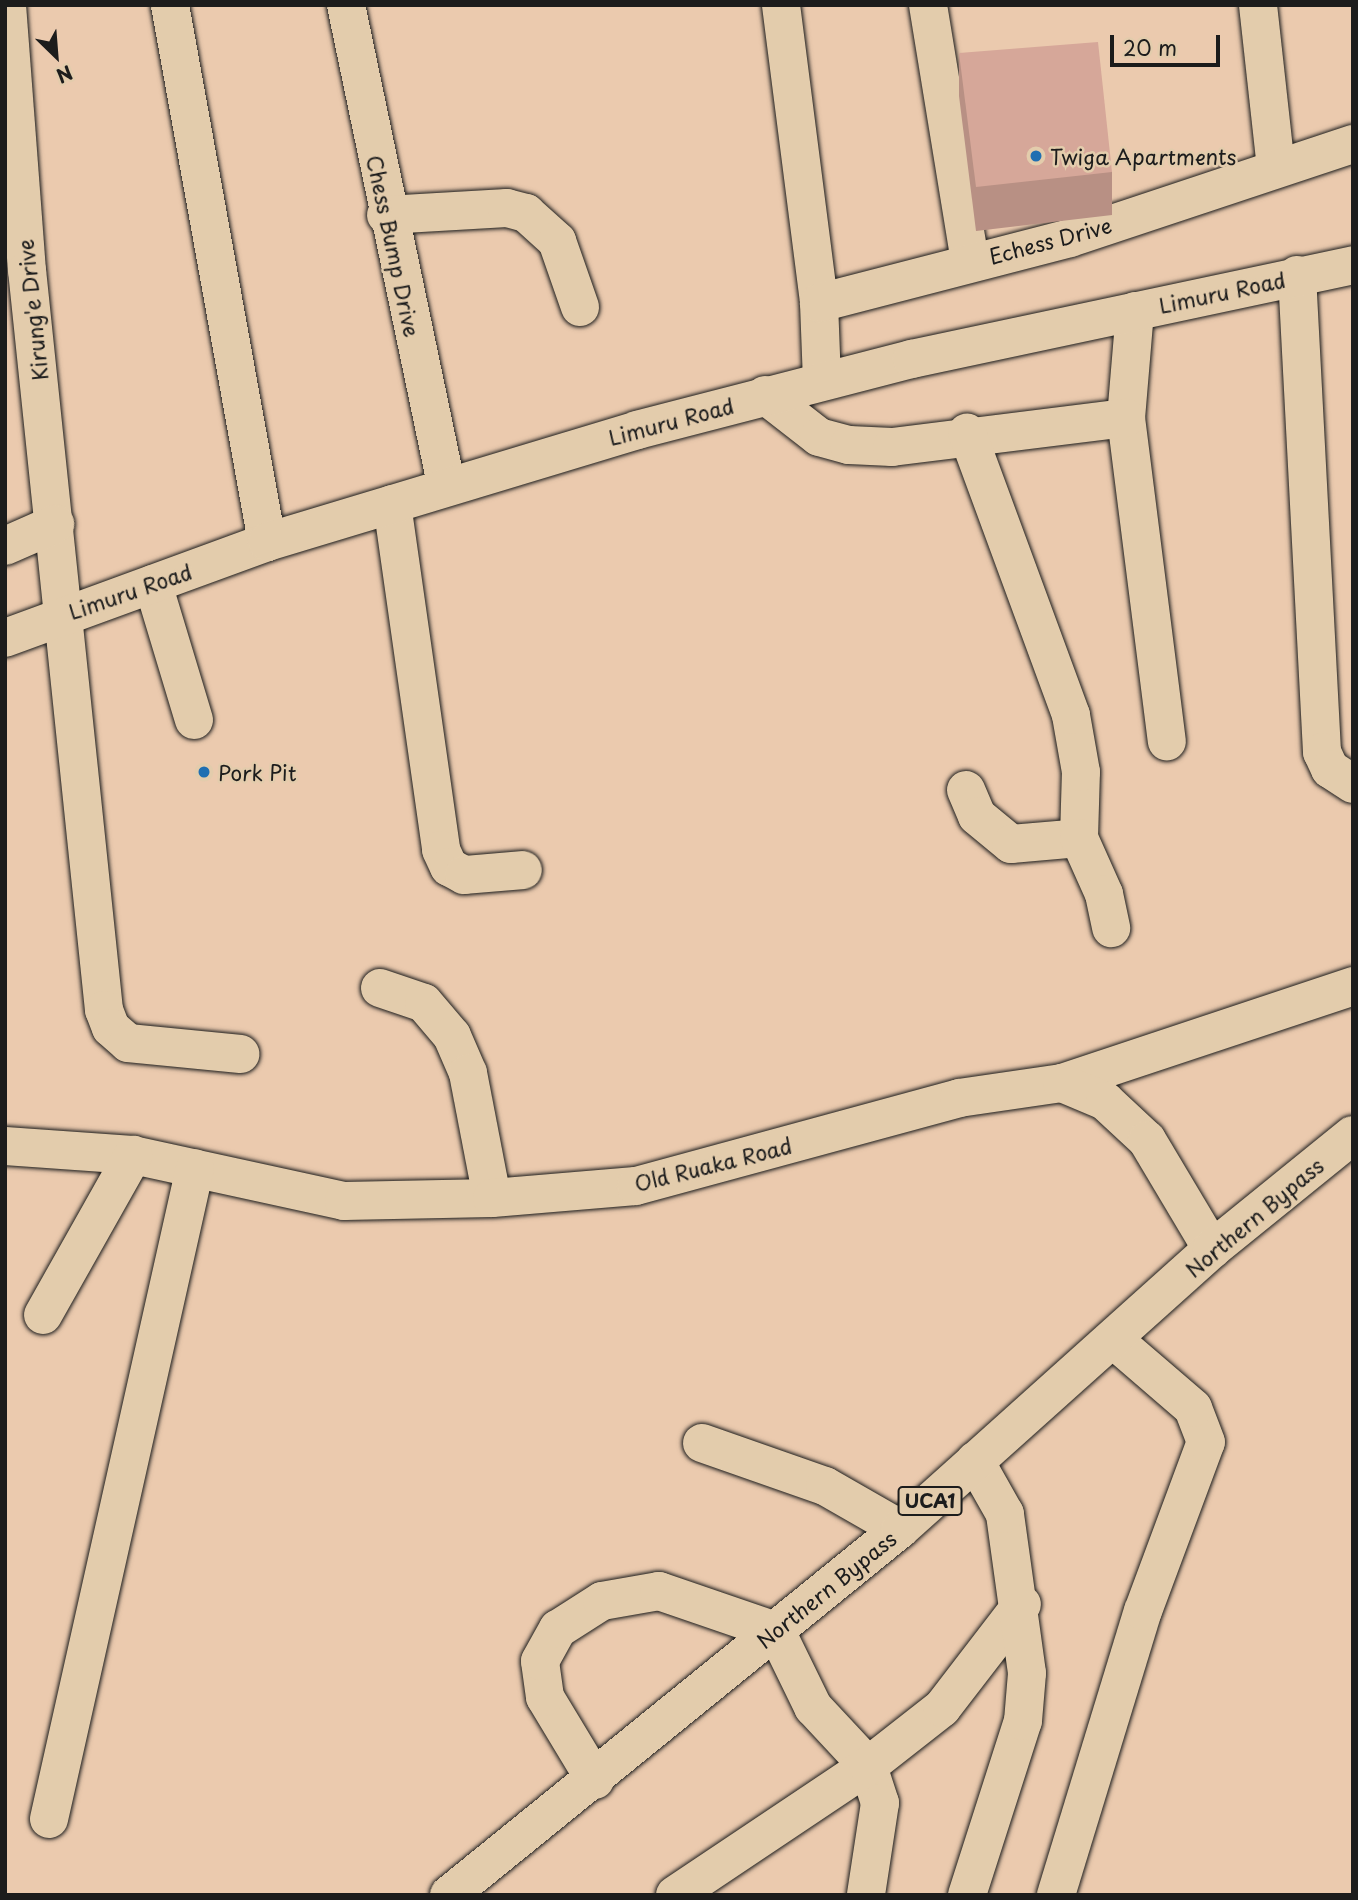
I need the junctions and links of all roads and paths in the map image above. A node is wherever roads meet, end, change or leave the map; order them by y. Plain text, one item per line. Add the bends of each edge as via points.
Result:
1 (6, 5) edge
2 (170, 5) edge
3 (346, 5) edge
4 (781, 5) edge
5 (928, 5) edge
6 (1258, 5) edge
7 (1353, 144) edge
8 (1276, 168) junction
9 (386, 215) junction
10 (970, 261) junction
11 (1353, 265) edge
12 (16, 271) edge
13 (1297, 275) junction
14 (818, 303) junction
15 (580, 307) dead end
16 (1135, 311) junction
17 (822, 381) junction
18 (765, 395) junction
19 (1126, 418) junction
20 (967, 433) junction
21 (447, 487) junction
22 (392, 503) junction
23 (55, 524) junction
24 (267, 542) junction
25 (5, 546) edge
26 (153, 584) junction
27 (61, 614) junction
28 (5, 638) edge
29 (194, 720) dead end
30 (1167, 741) dead end
31 (1353, 784) edge
32 (966, 790) dead end
33 (1079, 838) junction
34 (523, 870) dead end
35 (1111, 928) dead end
36 (1353, 986) edge
37 (380, 988) dead end
38 (240, 1054) dead end
39 (1062, 1083) junction
40 (1353, 1135) edge
41 (5, 1146) edge
42 (133, 1155) junction
43 (195, 1168) junction
44 (492, 1198) junction
45 (1212, 1249) junction
46 (43, 1315) dead end
47 (1114, 1340) junction
48 (702, 1443) dead end
49 (975, 1461) junction
50 (900, 1528) junction
51 (1022, 1604) junction
52 (775, 1631) junction
53 (868, 1766) junction
54 (595, 1780) junction
55 (49, 1819) dead end
56 (449, 1895) edge
57 (675, 1895) edge
58 (866, 1895) edge
59 (967, 1895) edge
60 (1055, 1895) edge

1 - 12 street, Kirung'e Drive
2 - 24 street
3 - 9 street, Chess Bump Drive
4 - 14 street
5 - 10 street
6 - 8 street
7 - 8 street, Echess Drive
8 - 10 street, Echess Drive via 1070,238
9 - 15 street via 507,208 526,213 557,241
9 - 21 street, Chess Bump Drive
10 - 14 street, Echess Drive
11 - 13 street, Limuru Road
12 - 23 street, Kirung'e Drive
13 - 16 street, Limuru Road
13 - 31 street via 1322,752 1330,769
14 - 17 street
16 - 17 street, Limuru Road
16 - 19 street
17 - 18 street, Limuru Road
18 - 20 street via 819,437 849,445 892,447
18 - 21 street, Limuru Road
19 - 20 street
19 - 30 street
20 - 33 street via 1071,715 1081,772
21 - 22 street, Limuru Road
22 - 24 street, Limuru Road
22 - 34 street via 441,850 449,867 464,875
23 - 25 street
23 - 27 street, Kirung'e Drive
24 - 26 street, Limuru Road
26 - 27 street, Limuru Road
26 - 29 street
27 - 28 street, Limuru Road
27 - 38 street, Kirung'e Drive via 111,1028 128,1043
32 - 33 street via 977,816 1011,844
33 - 35 street via 1104,894
36 - 39 street, Old Ruaka Road
37 - 44 street via 424,1003 452,1036 468,1073
39 - 44 street, Old Ruaka Road via 959,1098 636,1186
39 - 45 street via 1105,1101 1147,1140
40 - 45 street, Northern Bypass / UCA1
41 - 42 street, Old Ruaka Road
42 - 43 street, Old Ruaka Road
42 - 46 street
43 - 44 street, Old Ruaka Road via 344,1201
43 - 55 street
45 - 47 street, Northern Bypass / UCA1
47 - 49 street, Northern Bypass / UCA1
47 - 60 street via 1194,1408 1206,1442 1143,1611
48 - 50 street via 825,1486
49 - 50 street, Northern Bypass / UCA1
49 - 51 street via 1005,1514
50 - 52 street, Northern Bypass / UCA1
51 - 53 street via 942,1707
51 - 59 street via 1023,1721
52 - 53 street via 813,1707
52 - 54 street, Northern Bypass / UCA1
52 - 54 street via 659,1591 602,1601 558,1629 540,1661 545,1697
53 - 57 street
53 - 58 street via 880,1803
54 - 56 street, Northern Bypass / UCA1

